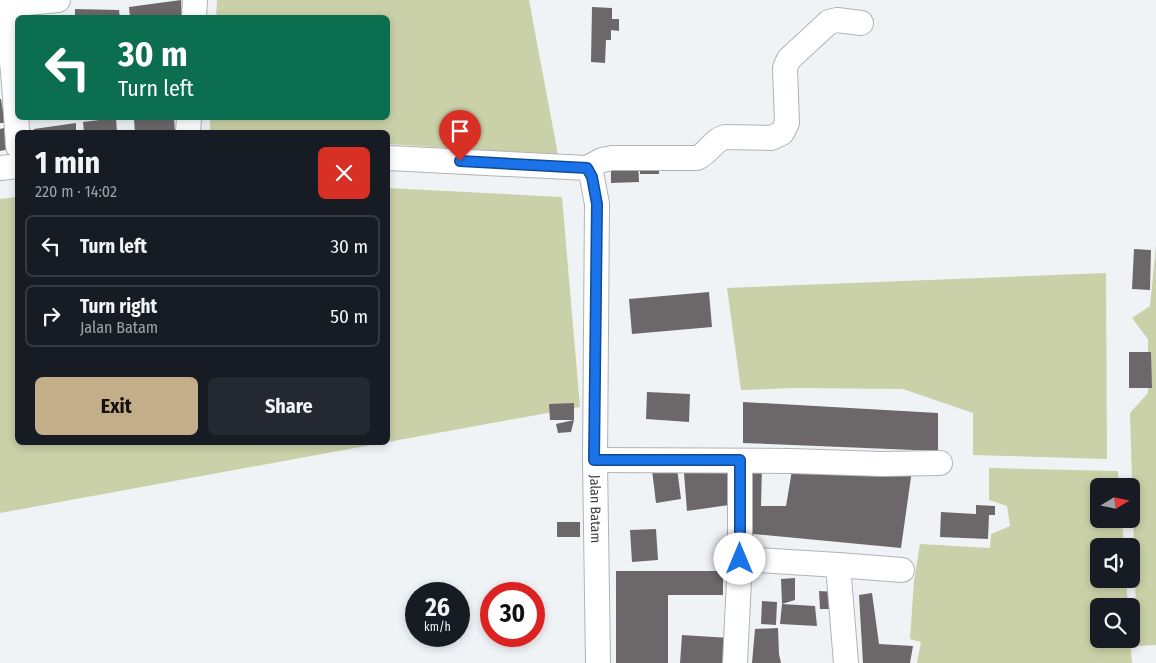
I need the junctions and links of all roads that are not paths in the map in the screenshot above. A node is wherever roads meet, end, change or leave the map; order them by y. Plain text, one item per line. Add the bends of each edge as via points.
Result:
1 (58, 0) edge
2 (195, 0) edge
3 (6, 2) edge
4 (194, 15) edge
5 (861, 23) dead end
6 (15, 74) edge
7 (390, 158) edge
8 (15, 166) edge
9 (0, 168) edge
10 (587, 168) junction
11 (594, 460) junction
12 (740, 460) junction
13 (940, 463) dead end
14 (740, 559) junction
15 (838, 565) junction
16 (902, 570) dead end
17 (598, 663) edge
18 (735, 663) edge
19 (846, 663) edge

1 - 3 street
2 - 4 street
3 - 6 street
5 - 10 street via 830,22 786,62 787,123 777,136 725,137 698,158 612,158
7 - 10 street
8 - 9 street
10 - 11 street, Jalan Batam via 597,204
11 - 12 street
11 - 17 street, Jalan Batam
12 - 13 street
12 - 14 street
14 - 15 street
14 - 18 street
15 - 16 street
15 - 19 street

